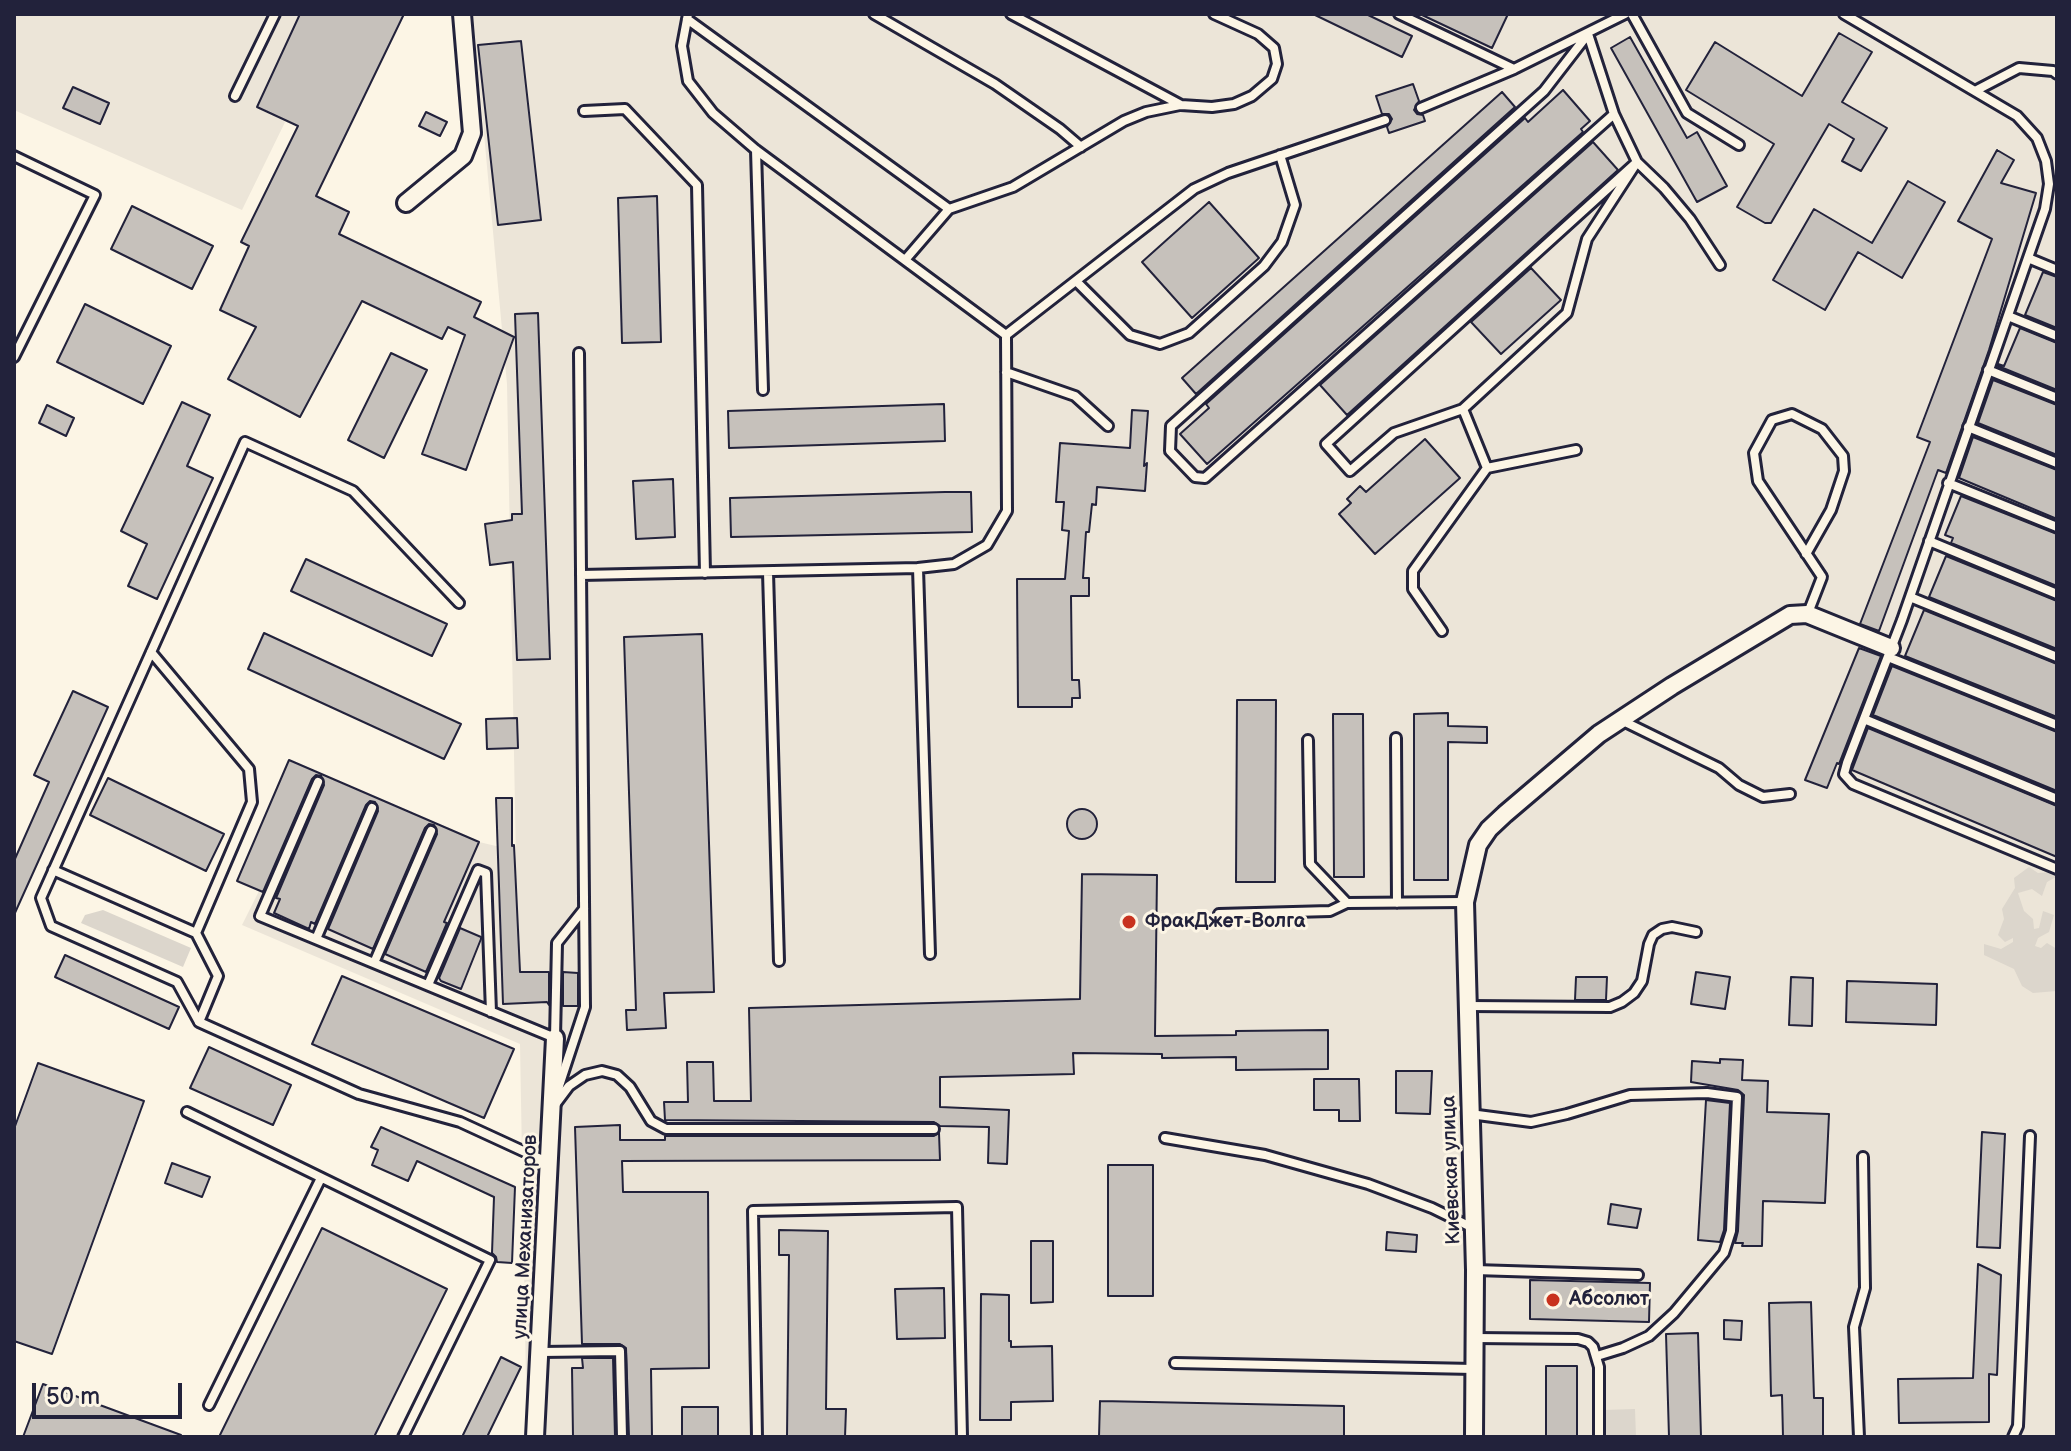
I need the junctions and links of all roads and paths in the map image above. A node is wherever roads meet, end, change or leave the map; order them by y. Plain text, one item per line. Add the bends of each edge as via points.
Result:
1 (275, 14) edge
2 (462, 14) edge
3 (874, 14) edge
4 (1011, 14) edge
5 (1214, 14) edge
6 (1399, 14) edge
7 (1625, 14) edge
8 (1632, 14) edge
9 (1844, 14) edge
10 (688, 16) edge
11 (1418, 18) edge
12 (1588, 34) junction
13 (1514, 69) junction
14 (2057, 74) edge
15 (1975, 91) junction
16 (235, 96) dead end
17 (1181, 105) junction
18 (1421, 108) dead end
19 (584, 111) dead end
20 (1614, 114) junction
21 (1385, 120) dead end
22 (1739, 145) dead end
23 (1081, 147) junction
24 (756, 150) junction
25 (1280, 155) junction
26 (14, 156) edge
27 (1637, 162) junction
28 (2047, 195) junction
29 (2057, 200) edge
30 (406, 203) dead end
31 (949, 209) junction
32 (2028, 258) junction
33 (905, 260) junction
34 (1720, 265) dead end
35 (2057, 270) edge
36 (1076, 281) junction
37 (2008, 316) junction
38 (1006, 335) junction
39 (2057, 336) edge
40 (579, 353) dead end
41 (14, 357) edge
42 (1988, 370) junction
43 (1006, 372) junction
44 (763, 390) dead end
45 (2057, 398) edge
46 (1463, 409) junction
47 (1108, 426) dead end
48 (1968, 427) junction
49 (1576, 450) dead end
50 (2057, 463) edge
51 (1487, 468) junction
52 (1948, 483) junction
53 (2057, 527) edge
54 (1929, 541) junction
55 (1806, 554) junction
56 (918, 568) junction
57 (768, 572) junction
58 (705, 573) junction
59 (581, 575) junction
60 (2057, 594) edge
61 (1910, 597) junction
62 (459, 603) dead end
63 (1807, 614) junction
64 (1442, 631) dead end
65 (151, 652) junction
66 (1890, 652) junction
67 (2057, 657) edge
68 (1621, 719) junction
69 (1864, 719) junction
70 (2057, 725) edge
71 (1396, 738) dead end
72 (1308, 740) dead end
73 (318, 782) dead end
74 (1790, 794) dead end
75 (2057, 799) edge
76 (372, 808) dead end
77 (431, 831) dead end
78 (2057, 869) edge
79 (53, 870) junction
80 (1465, 902) junction
81 (1347, 903) junction
82 (1397, 903) junction
83 (584, 909) junction
84 (1219, 914) dead end
85 (1696, 932) dead end
86 (196, 933) junction
87 (316, 939) junction
88 (930, 954) dead end
89 (779, 961) dead end
90 (374, 963) junction
91 (428, 985) junction
92 (1468, 1006) junction
93 (491, 1012) junction
94 (199, 1022) junction
95 (555, 1038) junction
96 (552, 1109) junction
97 (187, 1112) dead end
98 (1469, 1114) junction
99 (934, 1129) dead end
100 (2030, 1136) dead end
101 (1165, 1138) dead end
102 (1863, 1157) dead end
103 (549, 1163) junction
104 (321, 1178) junction
105 (1473, 1228) junction
106 (1475, 1270) junction
107 (1638, 1275) dead end
108 (1475, 1338) junction
109 (541, 1352) junction
110 (1597, 1356) junction
111 (1175, 1363) dead end
112 (1475, 1369) junction
113 (209, 1405) dead end
114 (403, 1437) edge
115 (535, 1437) edge
116 (622, 1437) edge
117 (757, 1437) edge
118 (962, 1437) edge
119 (1474, 1437) edge
120 (1599, 1437) edge
121 (1859, 1437) edge
122 (2013, 1437) edge

1 - 16 lane
2 - 30 street via 472,133 463,156
3 - 23 lane via 995,84
4 - 17 lane
5 - 17 lane via 1258,34 1274,48 1277,64 1272,79 1234,104
6 - 11 lane
7 - 12 lane
8 - 22 lane via 1687,113
9 - 15 lane
10 - 24 lane via 682,46 688,81 713,113
10 - 31 lane
11 - 13 lane
12 - 13 lane
12 - 20 lane
12 - 20 lane via 1544,91 1171,426 1170,451 1195,477 1205,478
13 - 18 lane
14 - 15 lane via 2019,68
15 - 28 lane via 2017,116 2037,138 2046,161
17 - 23 lane via 1124,121
19 - 58 lane via 625,109 697,185
20 - 27 lane
21 - 25 lane
23 - 31 lane via 1013,187
24 - 33 lane
24 - 44 lane
25 - 36 lane via 1194,189
25 - 36 lane via 1295,205 1282,242 1264,266 1189,333 1160,344 1130,335
26 - 41 lane via 95,195
27 - 34 lane via 1690,219
27 - 46 lane via 1587,239 1567,313
27 - 46 lane via 1326,444 1350,471 1394,433
28 - 29 lane
28 - 32 lane
31 - 33 lane
32 - 35 lane
32 - 37 lane
33 - 38 lane
36 - 38 lane
37 - 39 lane
37 - 42 lane
38 - 43 lane
40 - 59 lane
42 - 45 lane
42 - 48 lane
43 - 47 lane via 1075,396
43 - 56 lane via 1007,511 987,545 954,564
46 - 51 lane
48 - 50 lane
48 - 52 lane
49 - 51 lane
51 - 64 lane via 1413,571 1413,589
52 - 53 lane
52 - 54 lane
54 - 60 lane
54 - 61 lane
55 - 55 lane via 1758,481 1754,453 1772,420 1792,414 1822,429 1843,456 1844,471 1831,510
55 - 63 lane via 1822,577
56 - 57 lane
56 - 88 lane
57 - 58 lane
57 - 89 lane
58 - 59 lane
59 - 83 lane
61 - 66 lane
61 - 67 lane
62 - 65 lane via 353,491 245,442
63 - 66 street
63 - 68 street, Киевская улица via 1790,615
65 - 79 lane
65 - 86 lane via 249,769 252,802
66 - 69 lane
66 - 70 lane
68 - 74 lane via 1719,768 1763,797
68 - 80 street, Киевская улица via 1489,829 1478,845
69 - 75 lane
69 - 78 lane via 1844,774 1853,784
71 - 82 lane
72 - 81 lane via 1310,864
73 - 87 lane via 260,916
76 - 87 lane
77 - 90 lane
79 - 86 lane
79 - 94 lane via 41,898 51,926 177,982
80 - 82 lane
80 - 92 street, Киевская улица
81 - 82 lane
81 - 84 lane via 1330,911
83 - 95 lane via 557,943
83 - 96 lane via 585,1007
85 - 92 lane via 1672,927 1653,935 1642,981 1634,993 1610,1007
86 - 94 lane via 218,976
87 - 90 lane
90 - 91 lane
91 - 93 lane
91 - 93 lane via 478,870 486,873
92 - 98 street, Киевская улица
93 - 95 lane
94 - 103 lane via 359,1094 460,1122
95 - 96 street, улица Механизаторов
96 - 99 lane via 569,1086 602,1071 617,1075 651,1121 666,1129
96 - 103 street, улица Механизаторов
97 - 104 lane
98 - 105 street, Киевская улица
98 - 110 lane via 1531,1122 1630,1095 1737,1097 1731,1231 1724,1253 1649,1336
100 - 122 lane via 2018,1426
101 - 105 lane via 1265,1155 1368,1184
102 - 121 lane via 1865,1288 1854,1327
103 - 109 street, улица Механизаторов
104 - 113 lane
104 - 114 lane via 490,1260
105 - 106 street, Киевская улица
106 - 107 lane
106 - 108 street, Киевская улица
108 - 110 lane via 1578,1339 1588,1342
108 - 112 street, Киевская улица
109 - 115 street, улица Механизаторов
109 - 116 lane via 620,1351
110 - 120 lane
111 - 112 lane
112 - 119 street, Киевская улица
117 - 118 lane via 753,1211 957,1207

